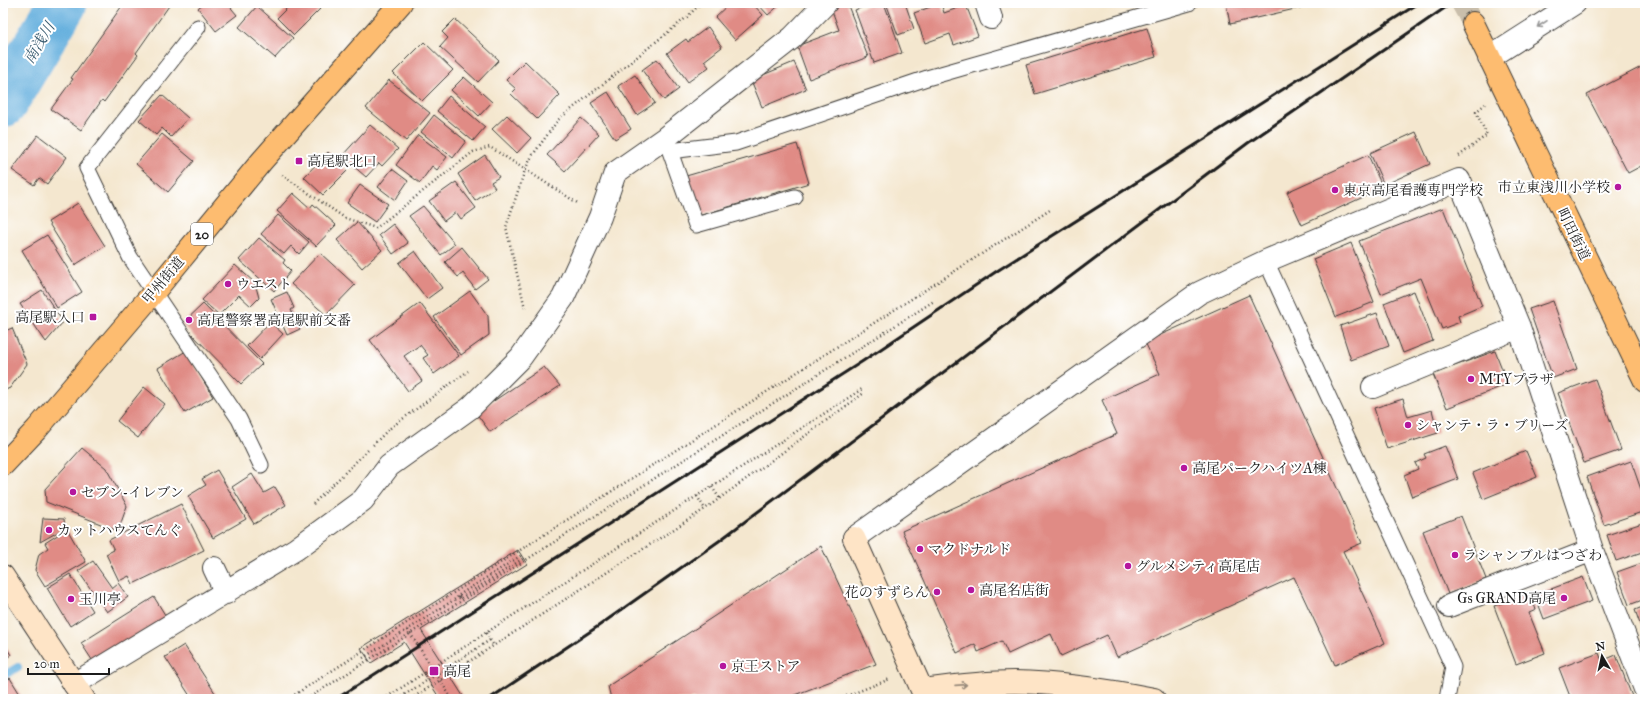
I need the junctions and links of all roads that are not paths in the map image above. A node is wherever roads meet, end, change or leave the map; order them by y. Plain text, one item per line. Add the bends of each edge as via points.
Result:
1 (400, 3) edge
2 (826, 3) edge
3 (1189, 3) edge
4 (1575, 3) edge
5 (1472, 23) tunnel mouth
6 (198, 27) dead end
7 (1489, 58) junction
8 (668, 145) junction
9 (795, 197) dead end
10 (1266, 261) junction
11 (154, 292) junction
12 (1519, 327) junction
13 (1645, 381) edge
14 (1373, 387) dead end
15 (3, 465) edge
16 (261, 465) dead end
17 (1592, 550) junction
18 (214, 568) dead end
19 (3, 576) edge
20 (226, 593) junction
21 (1449, 606) dead end
22 (1645, 689) edge
23 (78, 694) edge
24 (924, 695) edge
25 (1154, 699) edge
26 (1447, 699) edge

1 - 11 main road, 甲州街道 / 20 via 261,162
2 - 8 street via 792,38
3 - 8 lane via 927,78 736,143
4 -> 7 street
5 - 7 main road, 町田街道
6 - 11 lane via 87,168 130,257
7 - 13 main road, 町田街道
8 - 9 lane via 696,225
8 - 20 street via 615,173 600,217 563,298 521,358 476,402 389,466 363,500 296,549
10 - 12 street via 1458,180
10 - 24 street via 1199,293 854,538
10 - 26 lane via 1452,667
11 - 15 main road, 甲州街道 / 20 via 33,434
11 - 16 lane via 239,420
12 - 14 street
12 - 17 street
17 - 21 street
17 - 22 street
18 - 20 street
19 - 23 street
20 - 23 street
24 -> 25 street via 958,685 1014,682 1114,691

